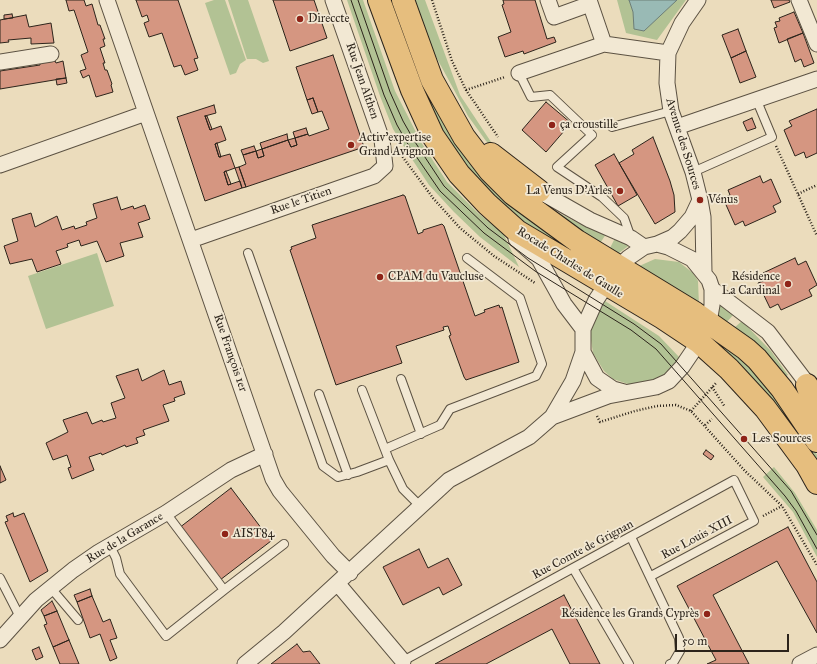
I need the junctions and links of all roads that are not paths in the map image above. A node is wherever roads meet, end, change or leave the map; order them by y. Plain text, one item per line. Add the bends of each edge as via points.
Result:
1 (108, 0) edge
2 (333, 0) edge
3 (379, 0) edge
4 (403, 0) edge
5 (548, 0) edge
6 (698, 0) edge
7 (799, 0) edge
8 (589, 2) edge
9 (604, 44) junction
10 (817, 44) edge
11 (668, 53) junction
12 (51, 54) dead end
13 (0, 62) edge
14 (519, 73) joint
15 (817, 79) edge
16 (757, 101) junction
17 (444, 103) junction
18 (671, 110) junction
19 (146, 113) junction
20 (612, 127) dead end
21 (676, 127) junction
22 (382, 140) joint
23 (2, 163) edge
24 (693, 172) junction
25 (459, 174) junction
26 (538, 191) joint
27 (700, 200) junction
28 (631, 238) junction
29 (191, 240) junction
30 (651, 246) junction
31 (248, 253) dead end
32 (467, 258) dead end
33 (618, 267) junction
34 (704, 273) junction
35 (606, 285) junction
36 (712, 289) junction
37 (709, 322) junction
38 (584, 329) junction
39 (699, 342) junction
40 (583, 352) junction
41 (401, 379) dead end
42 (362, 390) dead end
43 (812, 390) edge
44 (624, 392) junction
45 (319, 394) dead end
46 (817, 412) edge
47 (552, 417) junction
48 (421, 434) junction
49 (817, 441) edge
50 (385, 450) junction
51 (265, 454) junction
52 (389, 460) junction
53 (348, 475) junction
54 (817, 483) edge
55 (420, 506) junction
56 (166, 513) junction
57 (754, 521) joint
58 (631, 537) junction
59 (284, 544) dead end
60 (110, 546) junction
61 (573, 568) junction
62 (350, 573) junction
63 (651, 576) junction
64 (0, 578) edge
65 (338, 584) junction
66 (50, 587) junction
67 (224, 590) junction
68 (20, 617) junction
69 (78, 620) dead end
70 (0, 640) edge
71 (817, 655) edge
72 (403, 661) joint
73 (245, 664) edge
74 (629, 664) edge
75 (670, 664) edge
76 (800, 664) edge

1 - 19 street, Rue François 1er
2 - 22 street, Rue Jean Althen
3 - 25 main road, Rocade Charles de Gaulle via 415,97 433,136
4 - 17 main road, Rocade Charles de Gaulle via 432,80
5 - 8 street via 554,17
6 - 11 street, Avenue des Sources via 682,23
7 - 10 street
8 - 9 street
9 - 11 street
9 - 14 street
11 - 18 street, Avenue des Sources via 666,83
12 - 13 street
14 - 28 lane via 531,98 550,95 592,135 557,167 602,197 624,218
15 - 16 street
16 - 21 street
16 - 24 lane via 772,137
17 - 26 main road via 476,141 501,164
17 - 33 main road, Rocade Charles de Gaulle via 464,137 490,171 513,194 577,242
18 - 20 lane
18 - 21 street, Avenue des Sources
19 - 23 street
19 - 29 street, Rue François 1er
21 - 24 street, Avenue des Sources
22 - 29 street, Rue le Titien via 385,166 374,176
24 - 27 street, Avenue des Sources
25 - 35 main road, Rocade Charles de Gaulle via 517,231
25 - 38 street via 480,204 539,259 564,304
26 - 28 street via 590,220
27 - 30 street, Avenue des Sources via 692,217 680,231 673,237
27 - 34 street, Avenue des Sources via 703,217
28 - 30 street
29 - 51 street, Rue François 1er
30 - 33 street, Avenue des Sources via 628,258
30 - 34 street via 678,251 692,259
31 - 53 lane via 323,466 338,477
32 - 48 lane via 520,298 542,364 536,376 450,409 440,425
33 - 35 street, Avenue des Sources
33 - 37 main road, Rocade Charles de Gaulle
34 - 36 street
35 - 38 street, Avenue des Sources via 593,306
35 - 39 main road, Rocade Charles de Gaulle
36 - 37 street
36 - 43 street via 768,332
37 - 39 street
37 - 49 main road, Rocade Charles de Gaulle via 758,359
38 - 40 street, Avenue des Sources
39 - 44 street via 669,382 645,390
39 - 54 main road, Rocade Charles de Gaulle via 729,369 765,408
40 - 44 street via 597,378 613,389
40 - 47 street via 573,381
41 - 48 lane
42 - 50 lane
43 - 46 main road
44 - 47 street
45 - 53 lane
47 - 55 street via 529,437 449,480
48 - 50 lane
50 - 52 lane
51 - 56 street, Rue de la Garance via 231,470
51 - 62 street, Rue François 1er via 280,491
52 - 53 lane
52 - 55 lane via 403,489
55 - 62 street
56 - 60 street, Rue de la Garance
56 - 67 lane
57 - 58 lane, Rue Comte de Grignan via 734,480
57 - 63 lane, Rue Louis XIII
58 - 61 lane, Rue Comte de Grignan
58 - 63 lane
59 - 67 lane
60 - 66 street, Rue de la Garance
60 - 67 lane via 120,574 166,636
61 - 72 lane, Rue Comte de Grignan
61 - 74 lane
62 - 65 street
63 - 75 lane via 679,638 680,651
64 - 68 lane
65 - 72 street
65 - 73 street
66 - 68 street, Rue de la Garance
66 - 69 lane
68 - 70 street, Rue de la Garance
71 - 76 street

